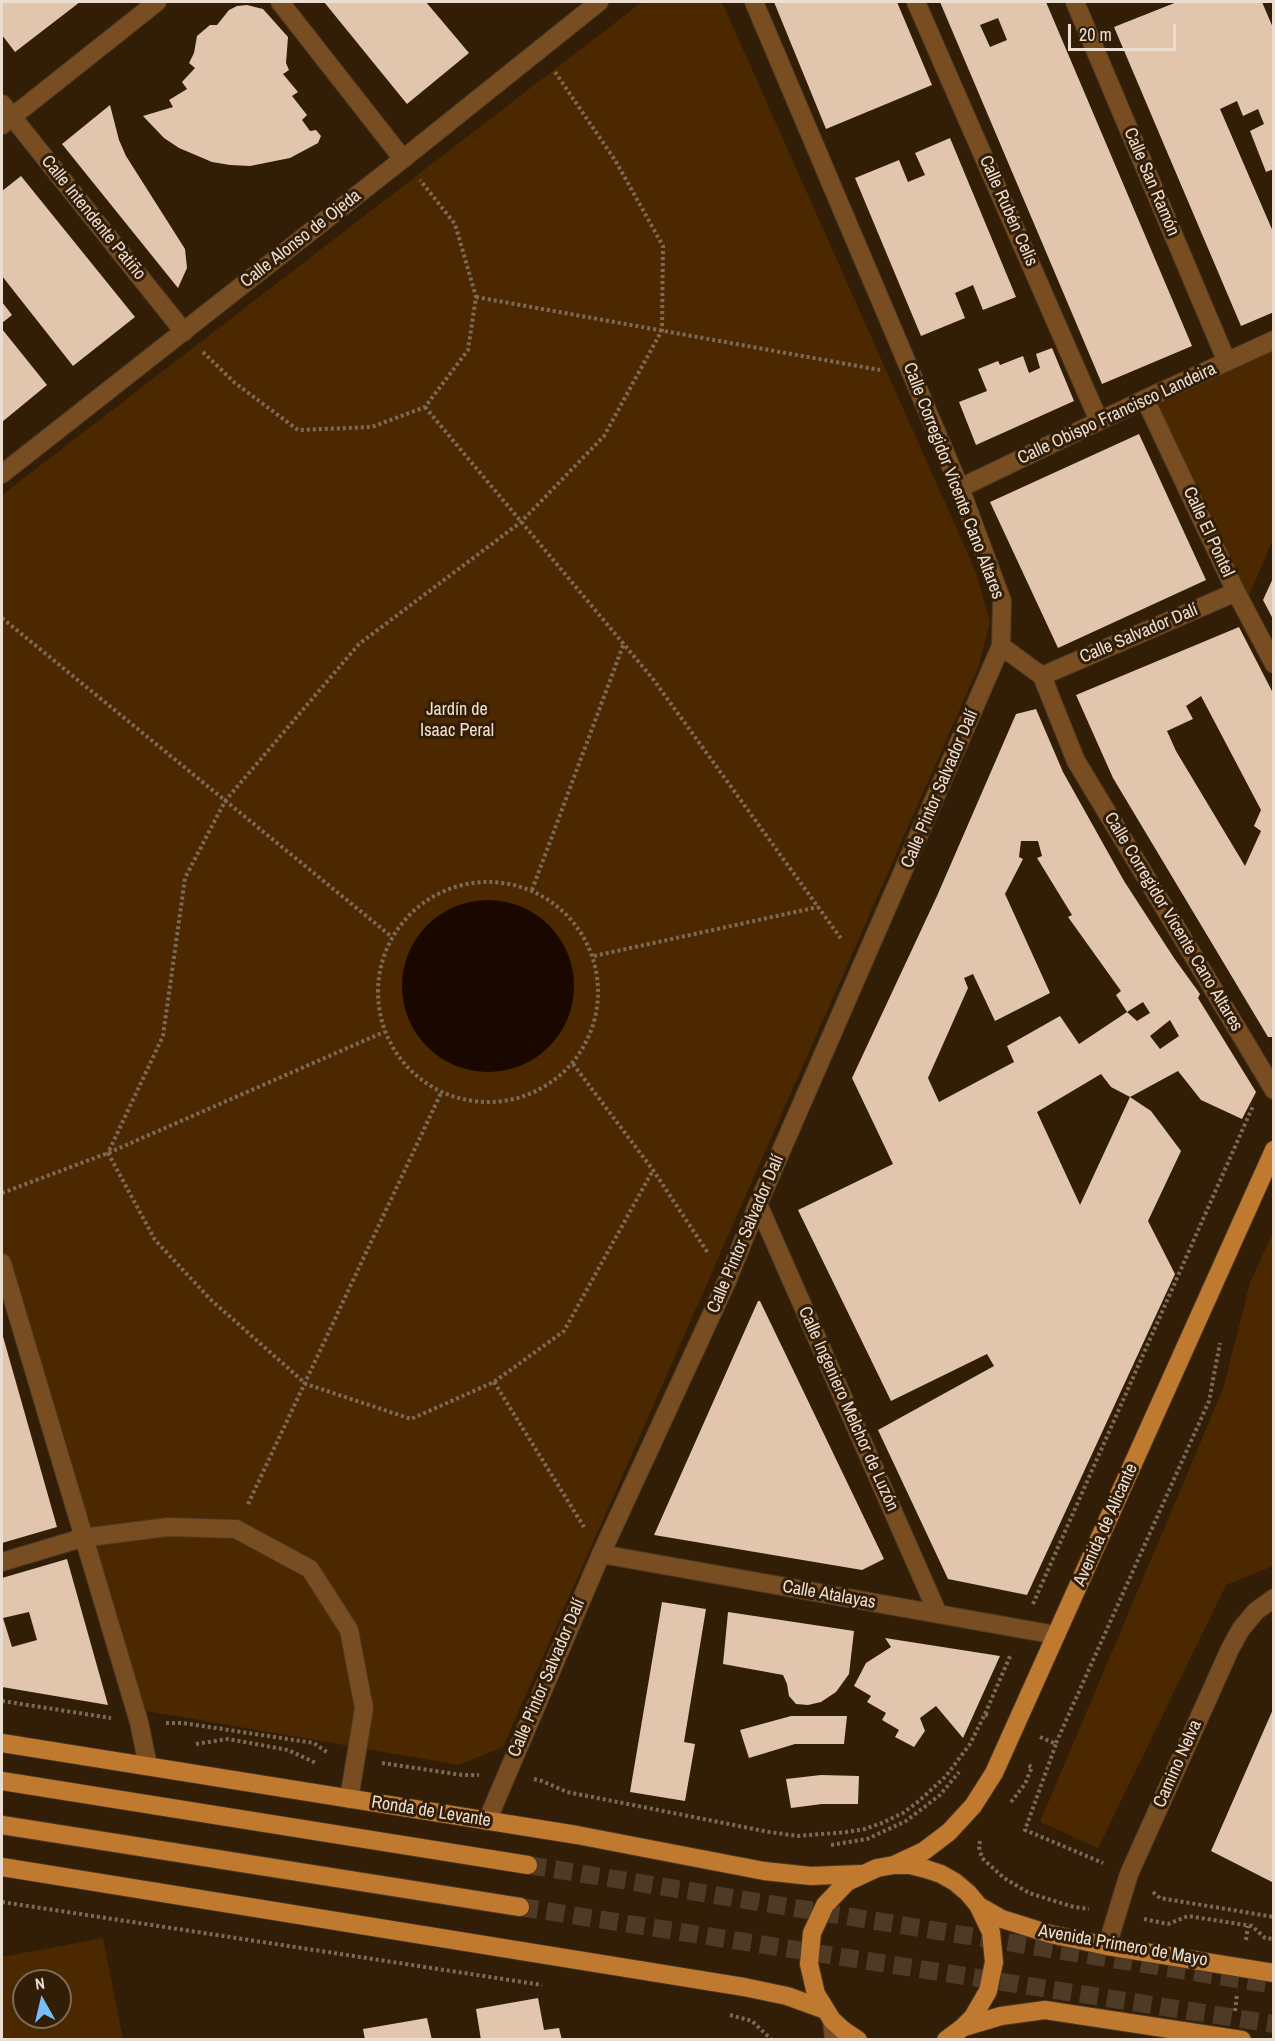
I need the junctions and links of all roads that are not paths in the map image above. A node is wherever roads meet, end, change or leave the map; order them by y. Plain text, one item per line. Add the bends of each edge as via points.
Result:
1 (158, 2) edge
2 (280, 2) edge
3 (599, 2) edge
4 (754, 2) edge
5 (916, 2) edge
6 (1075, 2) edge
7 (5, 115) edge
8 (403, 159) junction
9 (184, 332) junction
10 (1274, 340) edge
11 (1227, 362) junction
12 (1145, 399) junction
13 (1099, 422) junction
14 (2, 474) edge
15 (960, 488) junction
16 (1236, 592) junction
17 (1001, 646) junction
18 (1274, 664) edge
19 (1042, 676) junction
20 (1270, 1083) edge
21 (1274, 1150) edge
22 (758, 1204) junction
23 (2, 1263) edge
24 (82, 1538) junction
25 (601, 1554) junction
26 (2, 1562) edge
27 (1274, 1598) edge
28 (938, 1614) junction
29 (1056, 1635) junction
30 (2, 1743) edge
31 (148, 1766) junction
32 (2, 1781) edge
33 (349, 1799) junction
34 (487, 1821) junction
35 (2, 1825) edge
36 (528, 1865) tunnel mouth
37 (894, 1865) junction
38 (2, 1867) edge
39 (861, 1874) junction
40 (978, 1905) junction
41 (520, 1907) tunnel mouth
42 (1107, 1946) junction
43 (1274, 1973) edge
44 (828, 2014) junction
45 (962, 2028) junction
46 (834, 2040) edge
47 (858, 2040) edge
48 (946, 2040) edge
49 (1242, 2040) edge

1 - 7 street
2 - 8 street
3 - 8 street, Calle Alonso de Ojeda
4 - 15 street, Calle Corregidor Vicente Cano Altares
5 - 13 street, Calle Rubén Celis
6 - 11 street, Calle San Ramón
7 - 9 street, Calle Intendente Patiño
8 - 9 street, Calle Alonso de Ojeda
9 - 14 street, Calle Alonso de Ojeda
10 - 11 street, Calle Obispo Francisco Landeira
11 - 12 street, Calle Obispo Francisco Landeira
12 - 13 street, Calle Obispo Francisco Landeira
12 - 16 street, Calle El Pontel
13 - 15 street, Calle Obispo Francisco Landeira
15 - 17 street, Calle Corregidor Vicente Cano Altares via 1002,601
16 - 18 street, Calle El Pontel
16 - 19 street, Calle Salvador Dalí
17 - 19 street
17 - 22 street, Calle Pintor Salvador Dalí
19 - 20 street, Calle Corregidor Vicente Cano Altares via 1076,761
21 - 29 main road, Avenida de Alicante
22 - 25 street, Calle Pintor Salvador Dalí
22 - 28 street, Calle Ingeniero Melchor de Luzón
23 - 24 street
24 - 26 street
24 - 31 street via 139,1722
24 - 33 street via 168,1527 236,1529 310,1569 349,1630 364,1708
25 - 28 street, Calle Atalayas
25 - 34 street, Calle Pintor Salvador Dalí
27 - 42 street, Camino Nelva via 1256,1611 1230,1649 1129,1874
28 - 29 street, Calle Atalayas
29 - 37 main road, Avenida de Alicante via 1003,1755 973,1806 924,1851
30 - 31 main road, Ronda de Levante
31 - 33 main road, Ronda de Levante
32 - 36 main road, Ronda de Levante
33 - 34 main road, Ronda de Levante
34 - 39 main road, Ronda de Levante via 764,1871 812,1876
35 - 41 main road
37 - 39 main road
37 - 40 main road via 910,1865 941,1874
38 - 44 main road via 744,1987 787,1995
39 - 44 main road via 835,1892 812,1933 808,1964 816,1994
40 - 42 main road, Avenida Primero de Mayo via 1017,1925
40 - 45 main road via 993,1939 993,1977 982,2005
42 - 43 main road, Avenida Primero de Mayo
44 - 46 street
44 - 47 main road
45 - 48 main road
45 - 49 main road via 1001,2016 1045,2010

